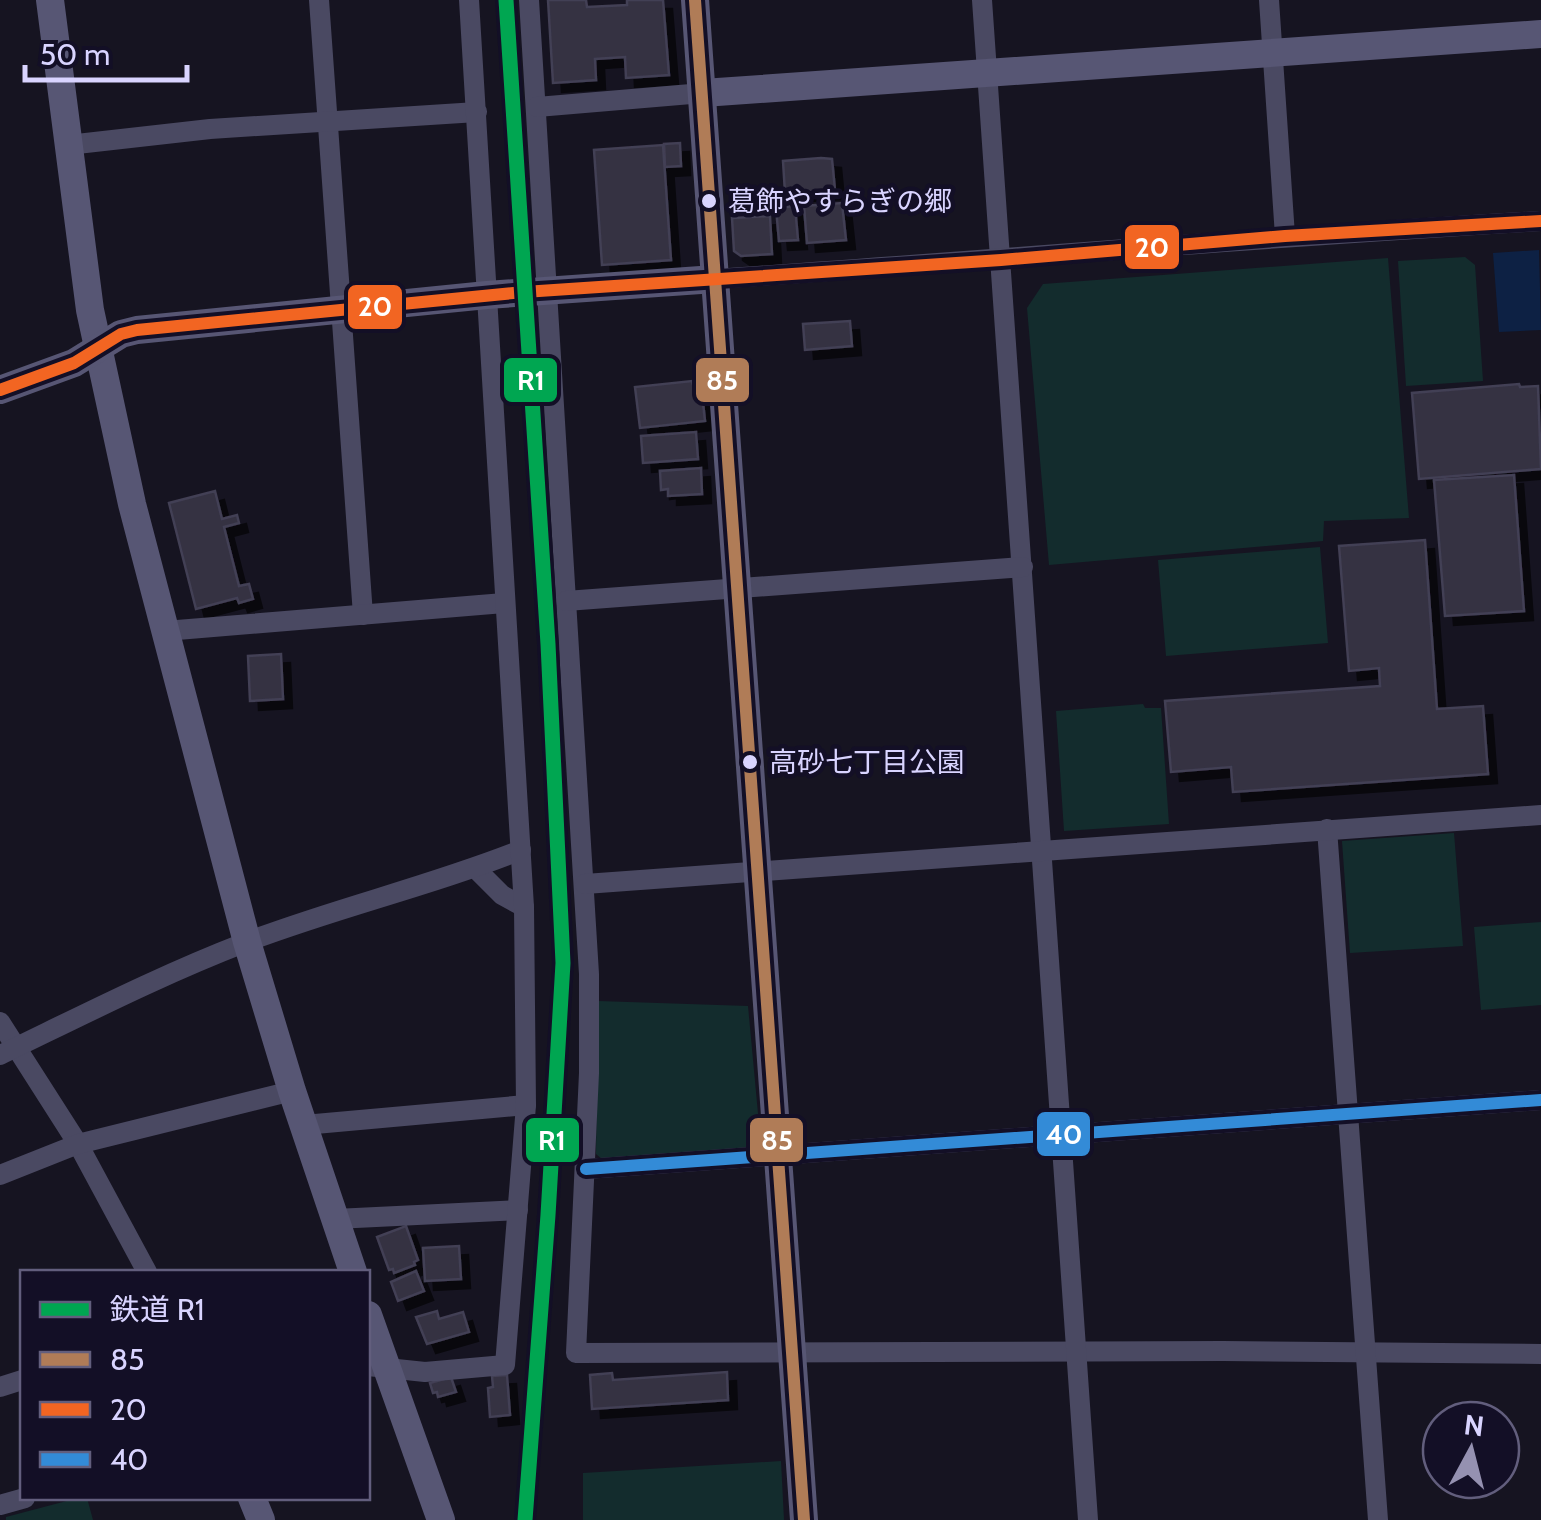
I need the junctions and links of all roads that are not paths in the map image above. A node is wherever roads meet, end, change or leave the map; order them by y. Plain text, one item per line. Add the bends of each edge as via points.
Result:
1 (50, 0) edge
2 (318, 0) edge
3 (470, 0) edge
4 (529, 0) edge
5 (696, 0) edge
6 (982, 0) edge
7 (1268, 0) edge
8 (1541, 34) edge
9 (1272, 51) junction
10 (987, 72) junction
11 (702, 93) junction
12 (537, 107) junction
13 (477, 112) junction
14 (328, 122) junction
15 (68, 145) junction
16 (1541, 221) edge
17 (1285, 236) junction
18 (1001, 260) junction
19 (715, 280) junction
20 (548, 290) junction
21 (487, 295) junction
22 (343, 310) junction
23 (97, 349) junction
24 (0, 390) edge
25 (1024, 567) junction
26 (738, 588) junction
27 (566, 601) junction
28 (504, 603) junction
29 (363, 615) junction
30 (165, 631) junction
31 (1541, 815) edge
32 (1327, 830) junction
33 (521, 850) junction
34 (1044, 850) junction
35 (475, 868) junction
36 (758, 871) junction
37 (585, 884) junction
38 (524, 906) junction
39 (247, 942) junction
40 (0, 1022) edge
41 (8, 1051) edge
42 (292, 1092) junction
43 (1541, 1100) edge
44 (526, 1105) junction
45 (1348, 1114) junction
46 (304, 1125) junction
47 (1064, 1134) junction
48 (78, 1144) junction
49 (780, 1156) junction
50 (586, 1169) junction
51 (0, 1175) edge
52 (518, 1210) junction
53 (336, 1219) junction
54 (146, 1270) edge
55 (352, 1270) edge
56 (370, 1328) edge
57 (1078, 1351) junction
58 (793, 1352) junction
59 (1366, 1352) junction
60 (1541, 1354) edge
61 (376, 1366) edge
62 (440, 1520) edge
63 (804, 1520) edge
64 (1088, 1520) edge
65 (1378, 1520) edge

1 - 15 street
2 - 14 street
3 - 13 street
4 - 12 street
5 - 11 street
6 - 10 street
7 - 9 street
8 - 9 street
9 - 10 street
9 - 17 street
10 - 11 street
10 - 18 street
11 - 12 street
11 - 19 street
12 - 20 street
13 - 14 street
13 - 21 street
14 - 15 street
14 - 22 street
15 - 23 street
16 - 17 street
17 - 18 street
18 - 19 street
18 - 25 street
19 - 20 street
19 - 26 street
20 - 21 street
20 - 27 street
21 - 22 street
21 - 28 street
22 - 23 street via 137,330
22 - 29 street
23 - 24 street
23 - 30 street
25 - 26 street
25 - 34 street
26 - 27 street
26 - 36 street
27 - 37 street
28 - 29 street
28 - 33 street
29 - 30 street
30 - 39 street
31 - 32 street
32 - 34 street
32 - 45 street
33 - 35 street
33 - 38 street
34 - 36 street
34 - 47 street
35 - 38 street
35 - 39 street
36 - 37 street
36 - 49 street
37 - 50 street
38 - 44 street
39 - 41 street
39 - 42 street
40 - 41 street
41 - 48 street
42 - 46 street
42 - 48 street
43 - 45 street
44 - 46 street
44 - 52 street
45 - 47 street
45 - 59 street
46 - 53 street
47 - 49 street
47 - 57 street
48 - 51 street
48 - 54 street
49 - 50 street
49 - 58 street
50 - 58 street via 576,1352
52 - 53 street
52 - 61 street via 506,1365 425,1372
53 - 55 street
56 - 61 street
57 - 58 street
57 - 59 street
57 - 64 street
58 - 63 street
59 - 60 street
59 - 65 street
61 - 62 street

